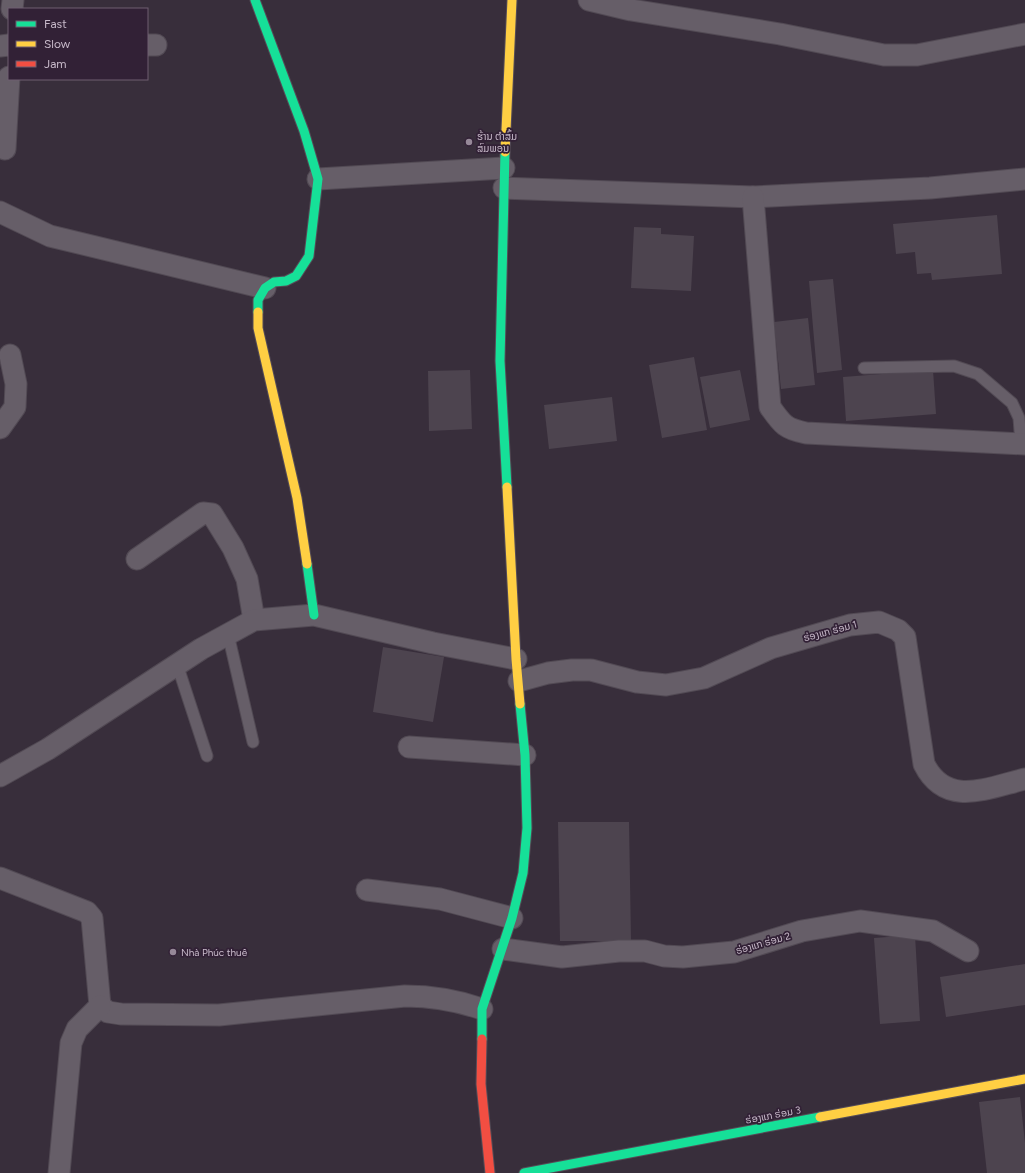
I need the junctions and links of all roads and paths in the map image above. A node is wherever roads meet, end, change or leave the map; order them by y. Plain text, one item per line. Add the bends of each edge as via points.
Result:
1 (255, 0) edge
2 (512, 0) edge
3 (589, 0) edge
4 (1025, 34) edge
5 (9, 80) edge
6 (5, 149) dead end
7 (504, 178) junction
8 (318, 179) junction
9 (1025, 179) edge
10 (753, 197) junction
11 (0, 212) edge
12 (265, 288) junction
13 (10, 355) dead end
14 (864, 368) dead end
15 (0, 428) edge
16 (1023, 444) edge
17 (137, 559) dead end
18 (314, 615) junction
19 (254, 620) junction
20 (228, 634) junction
21 (516, 659) junction
22 (176, 664) junction
23 (519, 681) junction
24 (252, 742) dead end
25 (409, 747) dead end
26 (525, 755) junction
27 (207, 756) dead end
28 (0, 776) edge
29 (1025, 779) edge
30 (0, 878) edge
31 (367, 890) dead end
32 (512, 918) junction
33 (503, 949) junction
34 (968, 951) dead end
35 (100, 1006) junction
36 (482, 1008) junction
37 (1025, 1079) edge
38 (59, 1173) edge
39 (490, 1173) edge
40 (524, 1173) edge

1 - 8 street via 304,131
2 - 7 street
3 - 4 street via 631,10 780,34 884,55 917,55
5 - 6 street
7 - 8 street
7 - 10 street
7 - 21 street via 500,361
8 - 12 street via 317,206 309,256 296,276 286,281 274,282
9 - 10 street via 930,188
10 - 16 street via 770,407 778,420 790,430 806,433
11 - 12 street via 50,236
12 - 18 street via 258,300 258,328 297,498
13 - 15 street via 16,384 15,407
14 - 16 lane via 954,366 978,374 1014,407 1019,418
17 - 19 street via 203,513 212,514 233,548 247,579
18 - 19 street
18 - 21 street via 433,643
19 - 20 street
20 - 22 street
20 - 24 lane
21 - 23 street
22 - 27 lane
22 - 28 street via 48,749
23 - 26 street
23 - 29 street, ຮ່ອງແກ ຮ່ອມ 1 via 548,673 591,670 637,682 666,685 704,678 778,646 850,625 879,622 898,630 905,637 924,764 930,777 955,792 976,791
25 - 26 street
26 - 32 street via 527,828 523,873
30 - 35 street via 87,912 92,918
31 - 32 street via 440,899
32 - 33 street
33 - 34 street, ຮ່ອງແກ ຮ່ອມ 2 via 562,957 645,951 683,957 734,952 802,931 860,921 933,931
33 - 36 street
35 - 36 street via 108,1012 121,1014 219,1015 404,996 431,996
35 - 38 street via 77,1029 71,1043
36 - 39 street via 481,1084
37 - 40 street, ຮ່ອງແກ ຮ່ອມ 3

